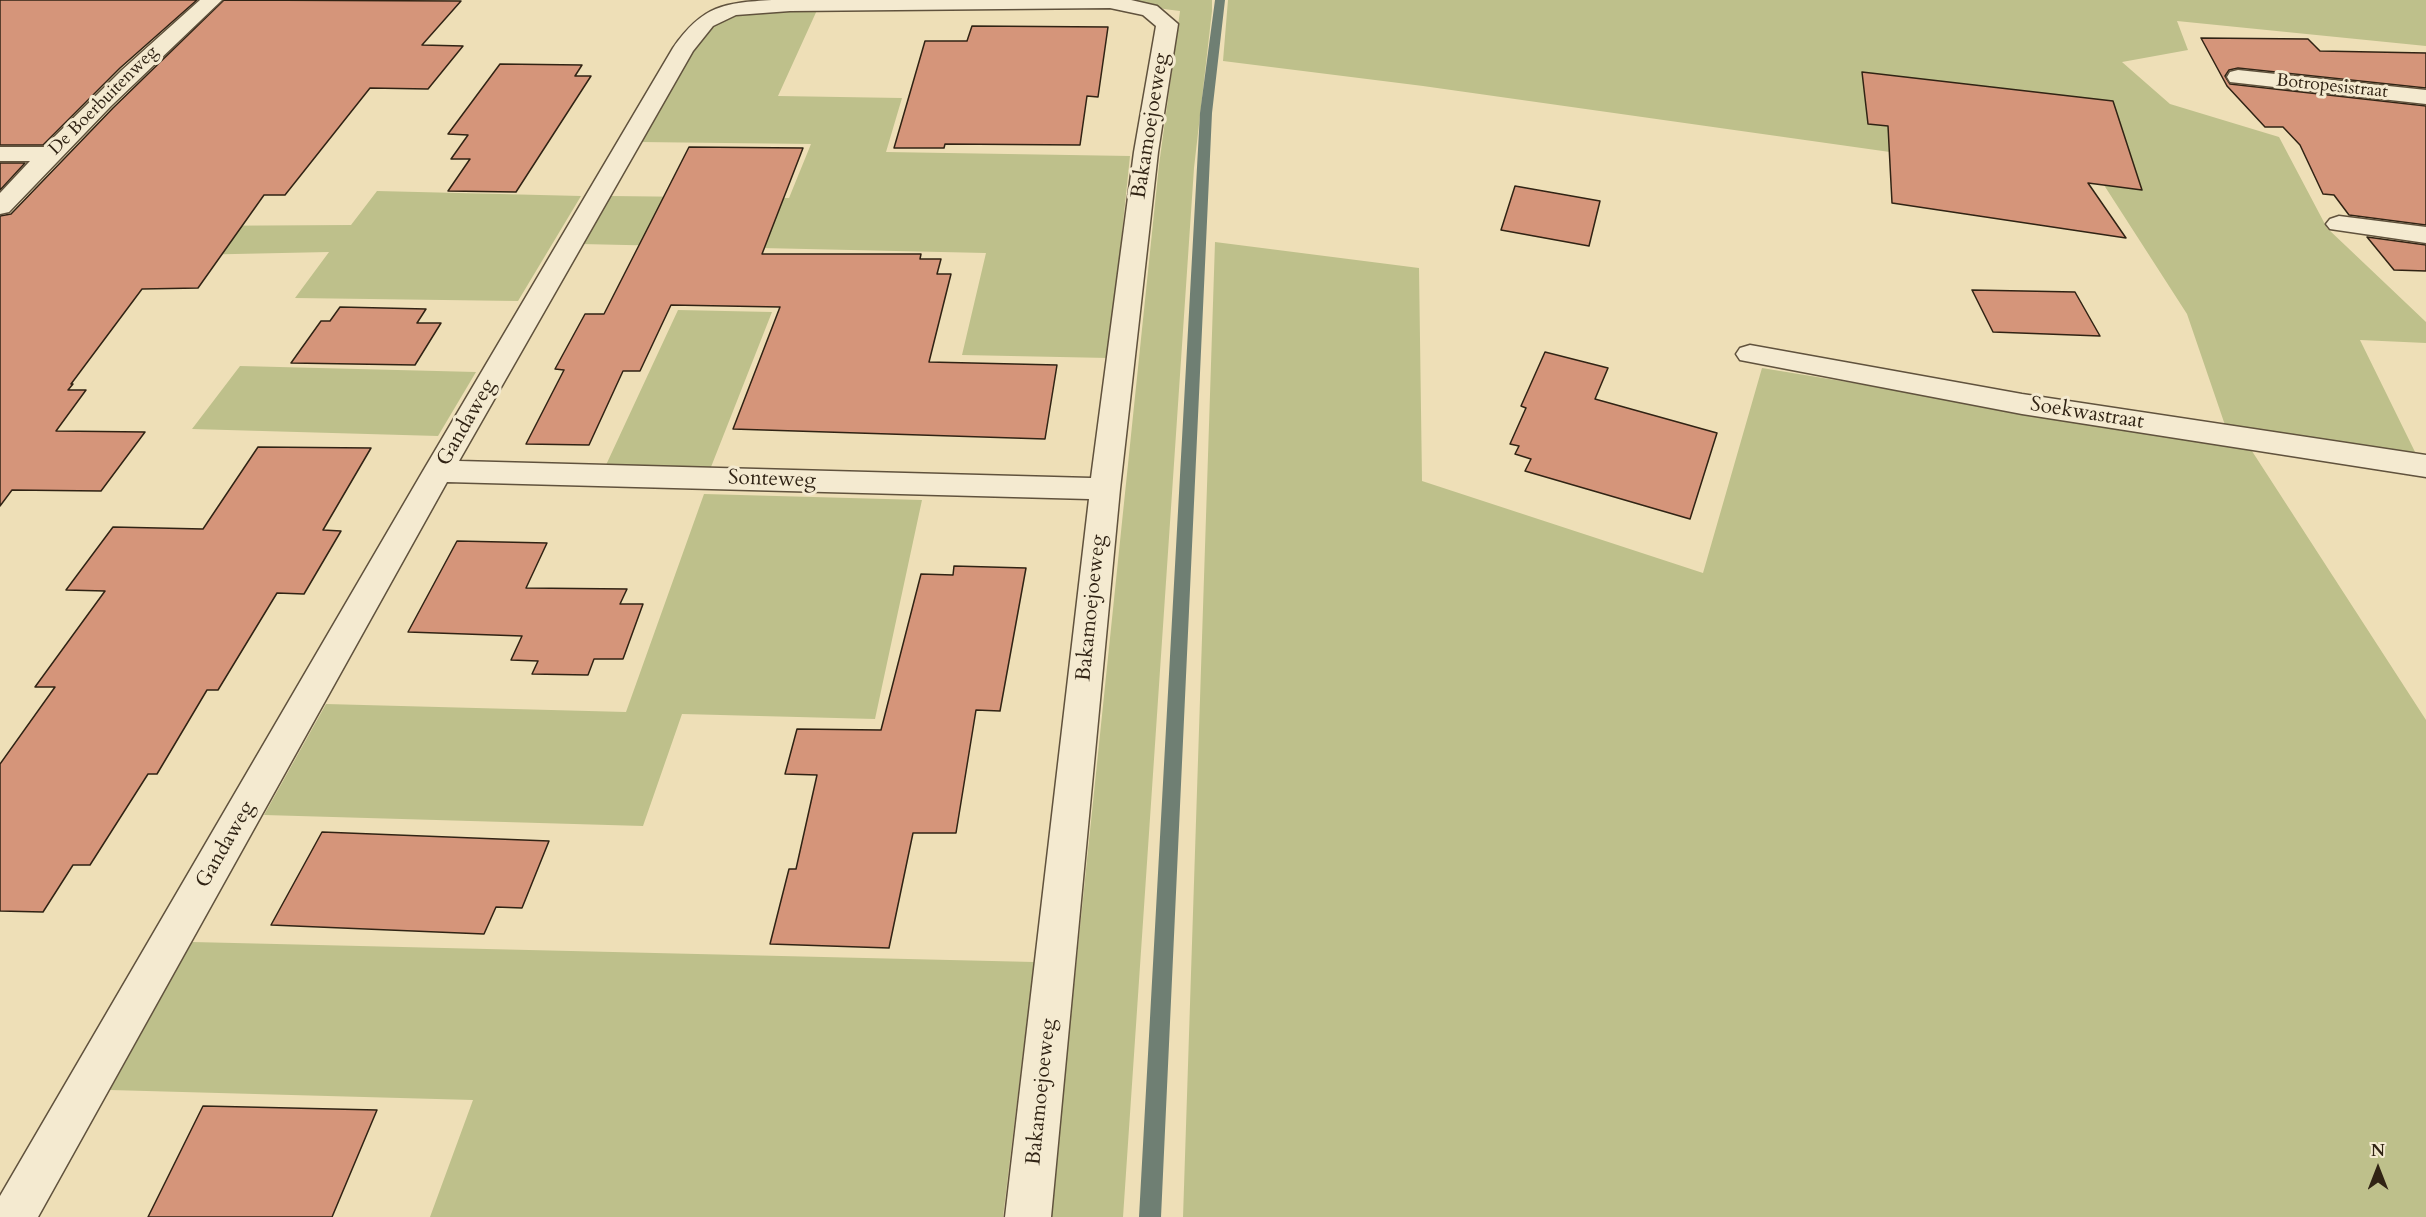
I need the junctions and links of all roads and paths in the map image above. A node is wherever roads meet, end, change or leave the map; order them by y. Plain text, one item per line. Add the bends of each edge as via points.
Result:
1 (212, 0) edge
2 (1149, 10) joint
3 (2238, 77) dead end
4 (2426, 97) edge
5 (0, 154) edge
6 (49, 154) junction
7 (0, 207) edge
8 (2339, 224) dead end
9 (2426, 235) edge
10 (1750, 354) dead end
11 (2426, 466) edge
12 (438, 471) junction
13 (1105, 489) junction
14 (13, 1217) edge
15 (1028, 1217) edge

1 - 6 street, De Boerbuitenweg via 152,52
2 - 12 street, Gandaweg via 1110,2 790,4 732,9 706,22 684,48
2 - 13 street, Bakamoejoeweg via 1167,24 1146,152
3 - 4 street, Botropesistraat
5 - 6 street
6 - 7 street, De Boerbuitenweg
8 - 9 street
10 - 11 street, Soekwastraat via 2022,404
12 - 13 street, Sonteweg
12 - 14 street, Gandaweg
13 - 15 street, Bakamoejoeweg

